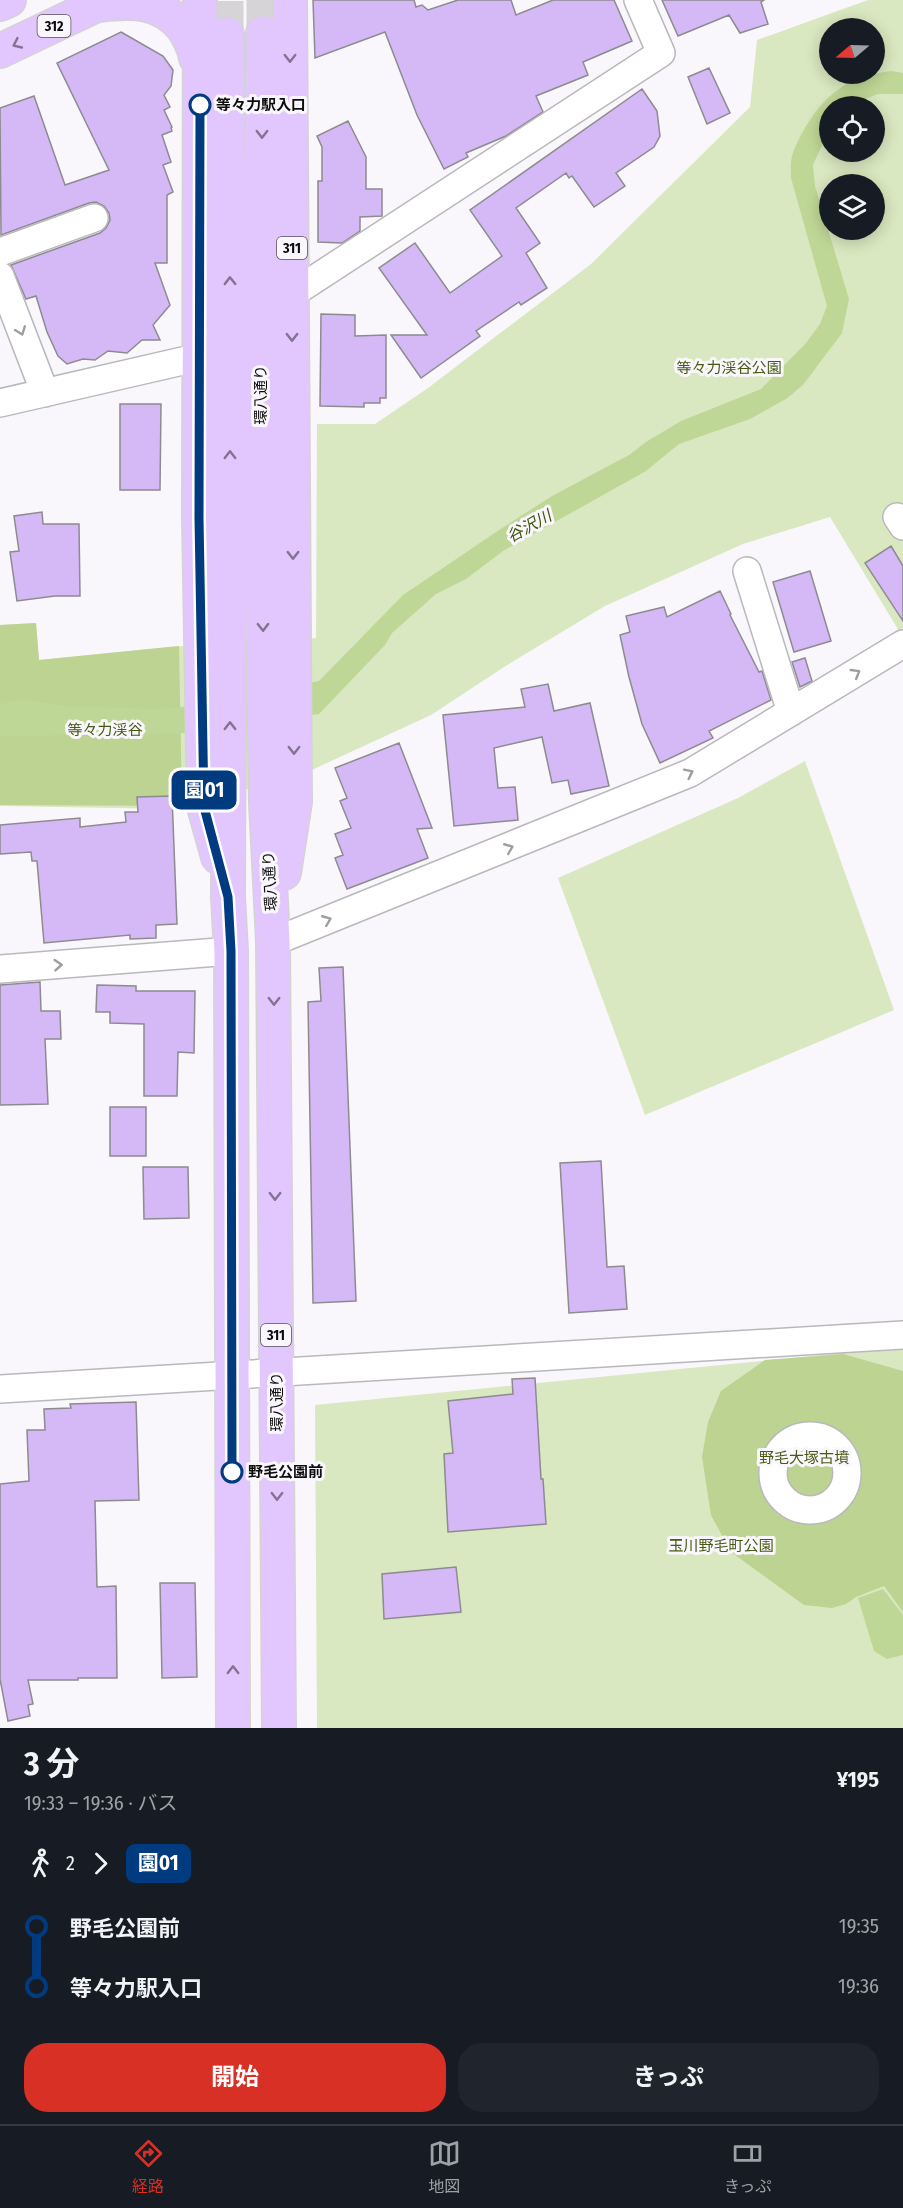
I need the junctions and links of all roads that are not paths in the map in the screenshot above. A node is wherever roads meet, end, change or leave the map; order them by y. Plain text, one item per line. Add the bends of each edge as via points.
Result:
1 (9, 0) edge
2 (200, 0) edge
3 (290, 0) edge
4 (638, 0) edge
5 (103, 2) edge
6 (0, 4) edge
7 (227, 33) tunnel mouth
8 (263, 33) tunnel mouth
9 (0, 51) edge
10 (200, 72) junction
11 (94, 219) dead end
12 (0, 252) edge
13 (0, 276) edge
14 (292, 294) junction
15 (200, 357) junction
16 (45, 393) junction
17 (0, 403) edge
18 (214, 516) junction
19 (747, 571) dead end
20 (903, 644) edge
21 (791, 712) junction
22 (280, 802) junction
23 (273, 942) junction
24 (231, 951) junction
25 (0, 969) edge
26 (903, 1335) edge
27 (276, 1373) junction
28 (232, 1375) junction
29 (0, 1389) edge
30 (233, 1728) edge
31 (279, 1728) edge

1 - 6 main road
2 - 10 main road
3 -> 14 main road, 311
4 - 14 street via 661,52
5 -> 9 main road, 312
5 - 10 main road via 136,1 167,9 188,36
18 -> 7 main road, 環八通り via 230,328
8 -> 22 main road, 環八通り / 311 via 261,506
10 - 15 main road
11 - 12 street
13 -> 16 street
14 -> 22 main road, 311 via 292,497
15 - 16 street
15 - 18 main road
16 - 17 street
24 -> 18 main road, 環八通り via 217,806
19 - 21 street
21 -> 20 street
23 -> 21 street via 690,773
22 - 23 main road, 環八通り / 311
23 -> 27 main road, 環八通り / 311
25 -> 24 street
24 - 28 main road, 環八通り
26 - 27 street
27 - 28 street
27 -> 31 main road, 環八通り / 311
28 - 29 street
30 -> 28 main road, 環八通り

